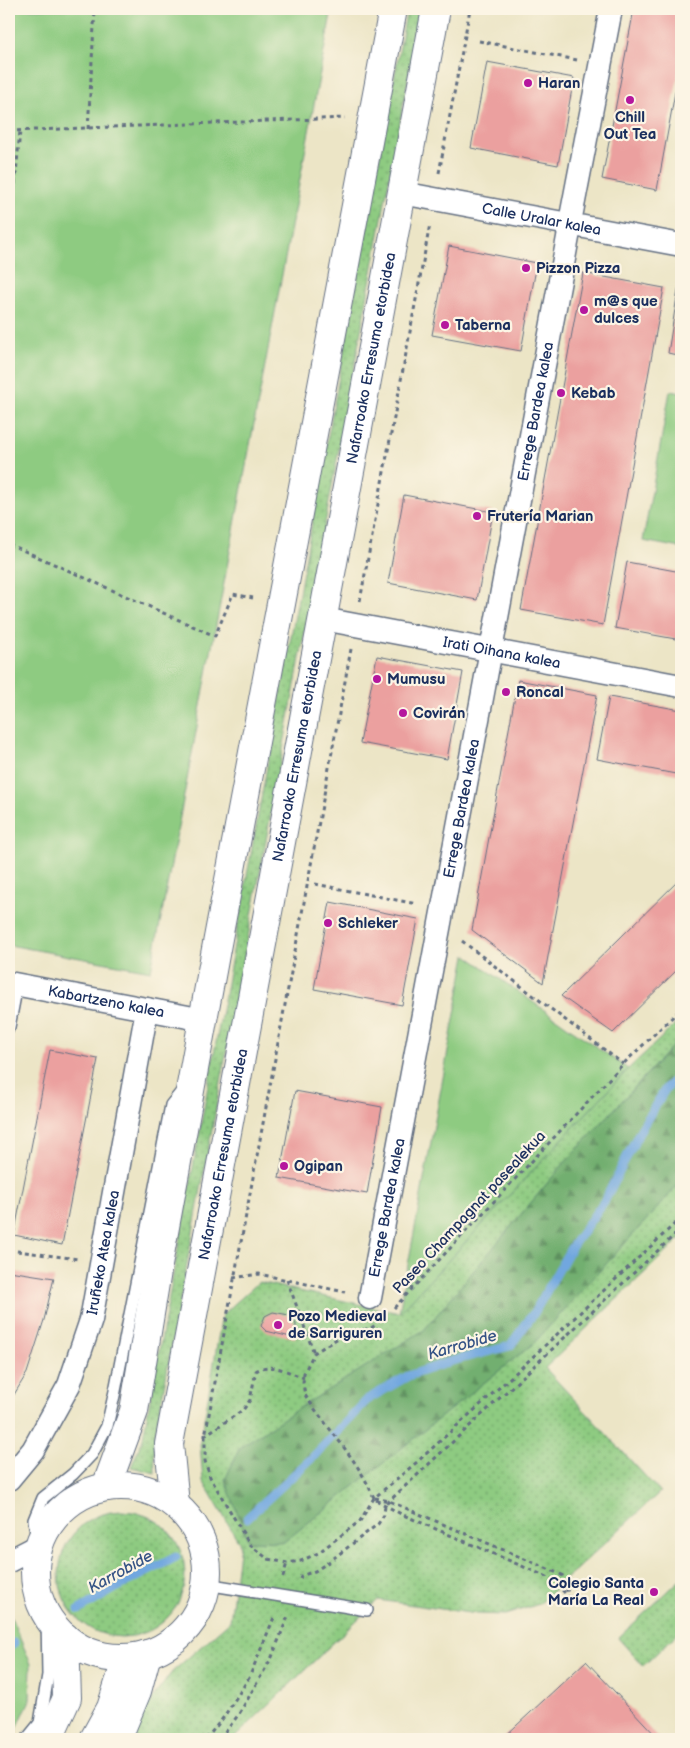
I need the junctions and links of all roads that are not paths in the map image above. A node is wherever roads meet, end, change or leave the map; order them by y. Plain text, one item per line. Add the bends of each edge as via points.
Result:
1 (394, 9) edge
2 (436, 9) edge
3 (610, 9) edge
4 (402, 193) junction
5 (681, 245) edge
6 (323, 619) junction
7 (491, 650) junction
8 (681, 686) edge
9 (13, 984) edge
10 (148, 1009) junction
11 (204, 1020) junction
12 (9, 1027) edge
13 (194, 1075) junction
14 (370, 1298) road end
15 (9, 1479) edge
16 (106, 1487) junction
17 (175, 1504) junction
18 (38, 1546) junction
19 (9, 1561) edge
20 (206, 1584) junction
21 (367, 1610) dead end
22 (47, 1616) junction
23 (66, 1637) junction
24 (137, 1656) junction
25 (27, 1739) edge
26 (48, 1739) edge
27 (94, 1739) edge
28 (117, 1739) edge

1 - 11 main road
2 - 4 main road, Nafarroako Erresuma etorbidea
3 - 7 street, Errege Bardea kalea
4 - 5 street, Calle Uralar kalea
4 - 6 main road, Nafarroako Erresuma etorbidea
6 - 7 street, Irati Oihana kalea
6 - 17 main road, Nafarroako Erresuma etorbidea via 169,1444
7 - 8 street, Irati Oihana kalea
7 - 14 street, Errege Bardea kalea
9 - 10 street, Kabartzeno kalea
9 - 12 lane
10 - 11 street, Kabartzeno kalea
10 - 15 street, Iruñeko Atea kalea via 91,1320 70,1385 33,1450
11 - 13 main road
13 - 16 main road via 134,1411
13 - 18 lane via 171,1105 106,1426 92,1454 43,1498 34,1520
16 - 17 main road via 130,1486 154,1492
16 - 18 main road via 79,1496 58,1513 45,1529
17 - 20 main road via 194,1527 205,1554
18 - 19 street
18 - 22 main road via 37,1590
20 - 21 lane
20 - 24 main road via 200,1607 187,1627 169,1643
22 - 23 main road
22 - 25 lane via 48,1675 40,1723
23 - 24 main road via 84,1649 105,1656
23 - 26 main road via 67,1698
24 - 27 main road
24 - 28 main road via 137,1691

